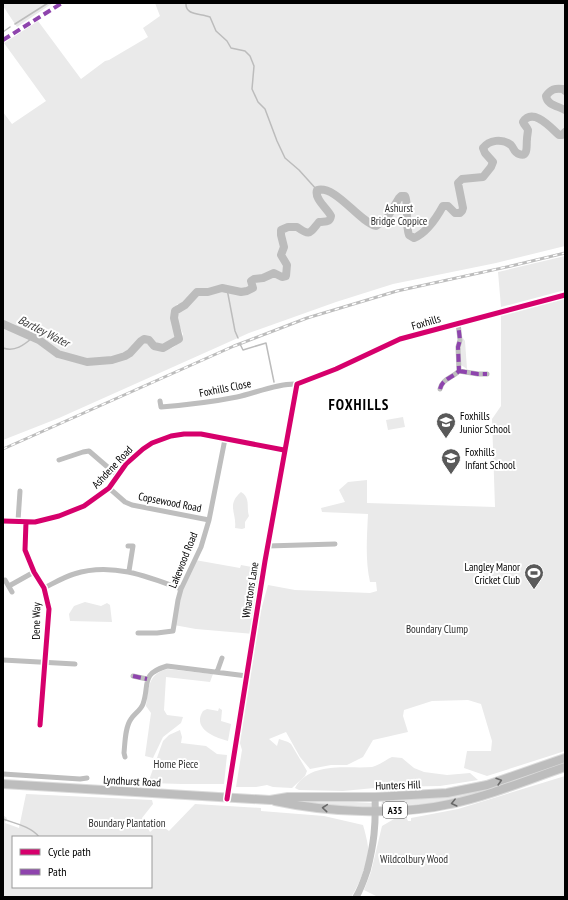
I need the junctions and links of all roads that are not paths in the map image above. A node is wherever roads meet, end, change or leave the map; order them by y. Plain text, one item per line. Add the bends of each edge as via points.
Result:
1 (565, 295) edge
2 (458, 323) junction
3 (459, 371) junction
4 (487, 374) dead end
5 (297, 384) junction
6 (440, 389) dead end
7 (160, 401) dead end
8 (225, 439) junction
9 (284, 450) junction
10 (59, 460) dead end
11 (118, 476) junction
12 (109, 488) junction
13 (20, 491) dead end
14 (209, 520) junction
15 (3, 521) edge
16 (18, 521) junction
17 (26, 522) junction
18 (335, 544) dead end
19 (132, 546) dead end
20 (268, 546) junction
21 (34, 572) junction
22 (129, 572) junction
23 (5, 580) dead end
24 (8, 586) junction
25 (44, 588) junction
26 (181, 589) junction
27 (12, 592) dead end
28 (138, 633) dead end
29 (222, 658) dead end
30 (3, 660) edge
31 (44, 662) junction
32 (75, 664) dead end
33 (218, 672) junction
34 (133, 676) dead end
35 (247, 676) junction
36 (147, 679) junction
37 (40, 725) dead end
38 (125, 756) dead end
39 (565, 758) edge
40 (565, 767) edge
41 (3, 774) edge
42 (35, 776) junction
43 (87, 778) dead end
44 (3, 784) edge
45 (34, 786) junction
46 (375, 797) junction
47 (228, 799) junction
48 (270, 800) junction
49 (376, 811) junction
50 (356, 897) edge

1 - 2 street, Foxhills
2 - 3 street
2 - 5 street, Foxhills via 399,339 336,369
3 - 4 street
3 - 6 street via 444,381
5 - 7 street, Foxhills Close via 201,403 161,407
5 - 9 street, Whartons Lane
8 - 9 street, Ashdene Road
8 - 11 street, Ashdene Road via 201,434 164,438 143,449 126,464
8 - 14 street, Lakewood Road
9 - 20 street, Whartons Lane
10 - 11 street via 89,451
11 - 12 street, Ashdene Road
12 - 14 street, Copsewood Road via 132,505
12 - 17 street, Ashdene Road via 84,506 68,513
13 - 16 street
14 - 26 street, Lakewood Road via 201,547
15 - 16 street, Ashdene Road
16 - 17 street, Ashdene Road
17 - 21 street, Dene Way via 25,550
18 - 20 street
19 - 22 street
20 - 35 street, Whartons Lane
21 - 24 street
21 - 25 street, Dene Way
22 - 25 street via 87,570
22 - 26 street
23 - 24 street
24 - 27 street
25 - 31 street, Dene Way via 49,609
26 - 28 street, Lakewood Road via 173,631
29 - 33 street
30 - 31 street
31 - 32 street
31 - 37 street, Dene Way
33 - 35 street
33 - 36 street via 167,666 158,668
34 - 36 street
35 - 47 street, Whartons Lane
36 - 38 street via 143,704 128,725
46 -> 39 main road, Hunters Hill / A35 via 471,789
40 -> 49 main road, A35 via 448,805
41 - 42 street, Lyndhurst Road
42 - 43 street, Lyndhurst Road
42 - 45 street
44 - 45 main road, Lyndhurst Road / A35
45 - 47 main road, Lyndhurst Road / A35
46 - 48 main road, Hunters Hill / A35 via 288,796
46 - 49 street
47 - 48 main road, Hunters Hill / A35
49 -> 48 main road, A35 via 296,806
49 - 50 street via 372,852

